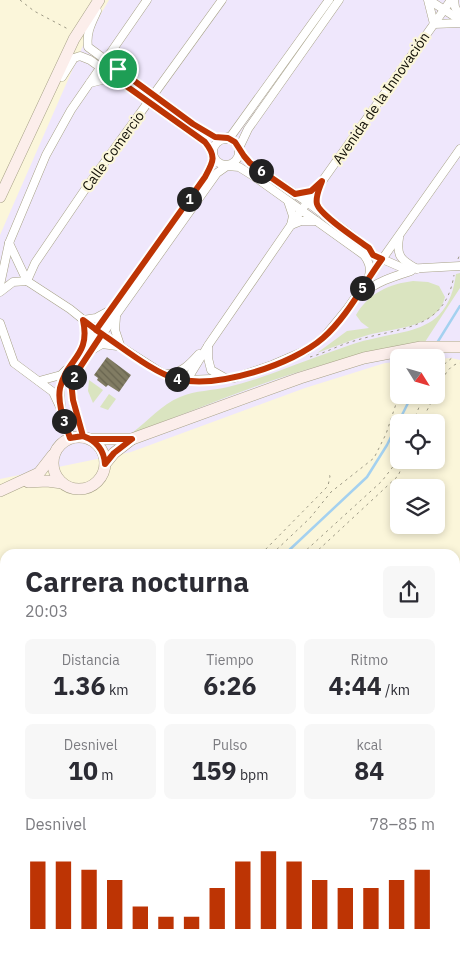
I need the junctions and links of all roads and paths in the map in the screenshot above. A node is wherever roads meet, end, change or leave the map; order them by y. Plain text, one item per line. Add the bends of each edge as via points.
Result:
1 (20, 0) edge
2 (99, 0) edge
3 (103, 0) edge
4 (147, 0) edge
5 (222, 0) edge
6 (329, 0) edge
7 (339, 0) edge
8 (429, 0) edge
9 (453, 0) edge
10 (444, 10) junction
11 (460, 20) edge
12 (434, 24) junction
13 (78, 34) junction
14 (114, 47) junction
15 (103, 64) junction
16 (118, 69) junction
17 (114, 77) junction
18 (90, 83) junction
19 (154, 95) junction
20 (149, 102) junction
21 (34, 123) junction
22 (224, 138) junction
23 (239, 148) junction
24 (460, 149) edge
25 (213, 154) junction
26 (230, 165) junction
27 (322, 181) junction
28 (295, 194) junction
29 (0, 197) edge
30 (288, 201) junction
31 (307, 202) junction
32 (301, 210) junction
33 (322, 213) junction
34 (317, 221) junction
35 (291, 225) junction
36 (400, 234) junction
37 (9, 242) junction
38 (364, 255) junction
39 (373, 255) junction
40 (382, 259) junction
41 (458, 267) edge
42 (417, 269) junction
43 (368, 279) junction
44 (27, 281) junction
45 (0, 286) edge
46 (0, 292) edge
47 (347, 309) junction
48 (113, 312) junction
49 (83, 320) junction
50 (0, 323) edge
51 (99, 332) junction
52 (209, 344) junction
53 (121, 346) junction
54 (457, 349) edge
55 (87, 350) junction
56 (302, 359) dead end
57 (445, 362) edge
58 (460, 363) edge
59 (70, 368) junction
60 (162, 374) junction
61 (445, 375) edge
62 (226, 379) junction
63 (187, 380) junction
64 (39, 381) junction
65 (396, 404) edge
66 (61, 409) junction
67 (70, 438) junction
68 (87, 438) junction
69 (132, 439) junction
70 (55, 451) junction
71 (105, 464) junction
72 (391, 469) edge
73 (401, 469) edge
74 (328, 473) dead end
75 (62, 483) junction
76 (18, 484) junction
77 (0, 491) edge
78 (266, 549) edge
79 (277, 549) edge
80 (307, 549) edge
81 (319, 549) edge

1 - 13 path
2 - 13 main road
3 - 15 street via 87,38 88,47
4 - 14 street
5 - 19 street, Calle Comercio
6 - 22 street via 231,136
7 - 23 street via 248,129
8 - 10 street
8 - 12 street
9 - 10 street, Avenida de la Innovación
9 - 11 street
10 - 11 street
10 - 12 street, Avenida de la Innovación
11 - 12 street
12 - 27 street, Avenida de la Innovación
13 - 21 main road
14 - 15 street
14 - 16 street
15 - 16 street
15 - 17 street
15 - 18 street
15 - 21 street via 80,56 74,58 42,117
16 - 19 street
17 - 18 street
17 - 20 street
18 - 37 street via 46,155
19 - 20 street, Calle Comercio
19 - 22 street via 193,124 215,137
20 - 25 street via 205,142
20 - 44 street, Calle Comercio via 86,188 35,263
21 - 29 main road
22 - 23 street via 232,140
22 - 25 street via 217,142
23 - 26 street via 237,160
23 - 28 street via 250,163
24 - 36 street
25 - 26 street via 221,164
25 - 48 street via 213,163 205,177
26 - 30 street via 255,177
26 - 48 street via 216,173
27 - 28 street via 311,191
27 - 31 street, Avenida de la Innovación
27 - 33 street via 317,204
28 - 31 street
30 - 32 street
30 - 35 street
31 - 32 street, Avenida de la Innovación
31 - 33 street
32 - 34 street
32 - 35 street, Avenida de la Innovación
33 - 39 street via 369,248
34 - 35 street
34 - 38 street
35 - 52 street, Avenida de la Innovación
36 - 40 street
36 - 42 street via 397,249 400,256
37 - 44 street
37 - 45 street
38 - 39 street
38 - 43 street via 369,261
39 - 40 street
40 - 42 street via 405,269
40 - 43 street
41 - 42 street
41 - 56 path via 444,306 433,317 416,326 353,341
42 - 47 street via 375,284
43 - 47 street
44 - 46 street via 13,282
44 - 49 street
47 - 62 street via 324,337 307,350 272,366
48 - 49 street
48 - 51 street
48 - 53 street via 117,340
49 - 51 street
49 - 55 street
50 - 64 street via 14,363
51 - 53 street
51 - 55 street
52 - 60 street via 183,370
52 - 62 street via 211,370
52 - 63 street
53 - 55 street via 102,344
53 - 60 street
54 - 57 path
54 - 69 main road via 421,347 364,358
55 - 59 street
55 - 68 street via 71,381
58 - 61 path
59 - 64 street via 61,375
59 - 66 street via 60,388
60 - 63 street
62 - 63 street
64 - 66 street via 53,392
65 - 79 path via 374,458 331,492 310,518
66 - 67 street
67 - 68 main road
67 - 70 main road
68 - 69 main road
68 - 71 main road via 101,449
69 - 71 main road
70 - 75 main road via 53,469
70 - 76 main road via 39,473
71 - 75 main road via 93,485 78,489
72 - 80 path
73 - 81 path via 398,476
74 - 78 path via 328,486
75 - 76 main road via 47,480
76 - 77 main road

